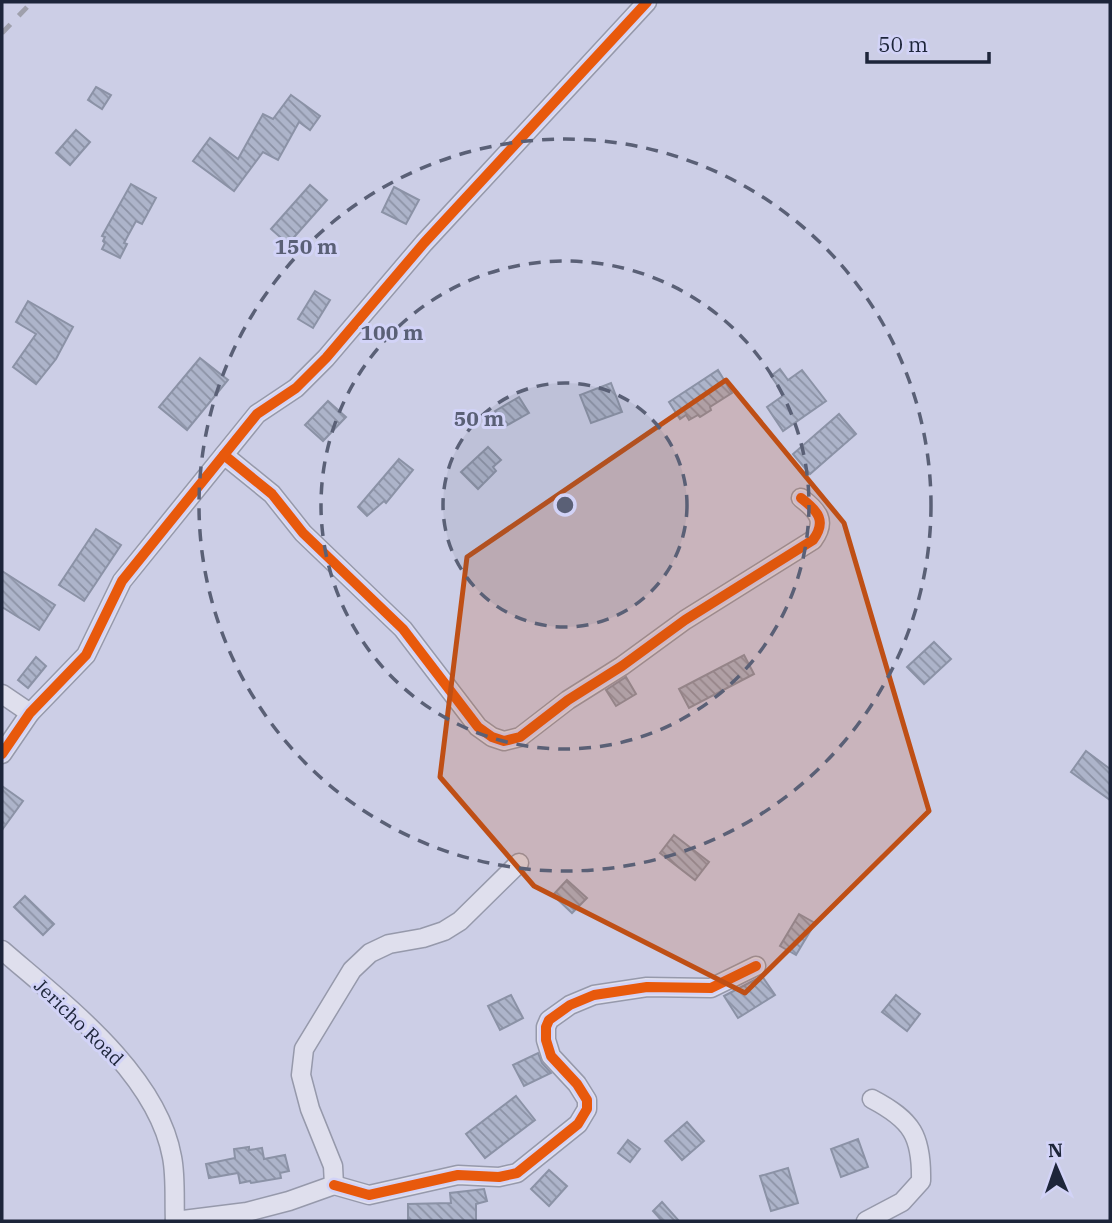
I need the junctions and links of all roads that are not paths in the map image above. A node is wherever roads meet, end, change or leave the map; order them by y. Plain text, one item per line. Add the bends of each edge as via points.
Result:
1 (647, 2) edge
2 (224, 455) junction
3 (801, 498) dead end
4 (2, 694) edge
5 (30, 713) junction
6 (2, 754) edge
7 (519, 863) dead end
8 (2, 950) edge
9 (756, 966) dead end
10 (872, 1100) dead end
11 (334, 1185) junction
12 (175, 1221) edge
13 (866, 1221) edge

1 - 2 street via 424,243 326,358 296,388 257,414
2 - 3 street via 272,494 303,533 403,629 478,727 504,741 520,737 685,620 813,540 820,519
2 - 5 street via 122,581 86,655
4 - 5 street
5 - 6 street
7 - 11 street via 444,931 370,953 352,970 304,1049 301,1075 333,1166
8 - 12 street, Jericho Road via 87,1024 133,1075 159,1118 172,1157
9 - 11 street via 711,988 648,988 594,995 549,1020 546,1040 551,1056 577,1084 587,1109 578,1124 517,1173 458,1175 369,1195
10 - 13 street via 905,1122 918,1142 921,1181 902,1202
11 - 12 street via 247,1212

